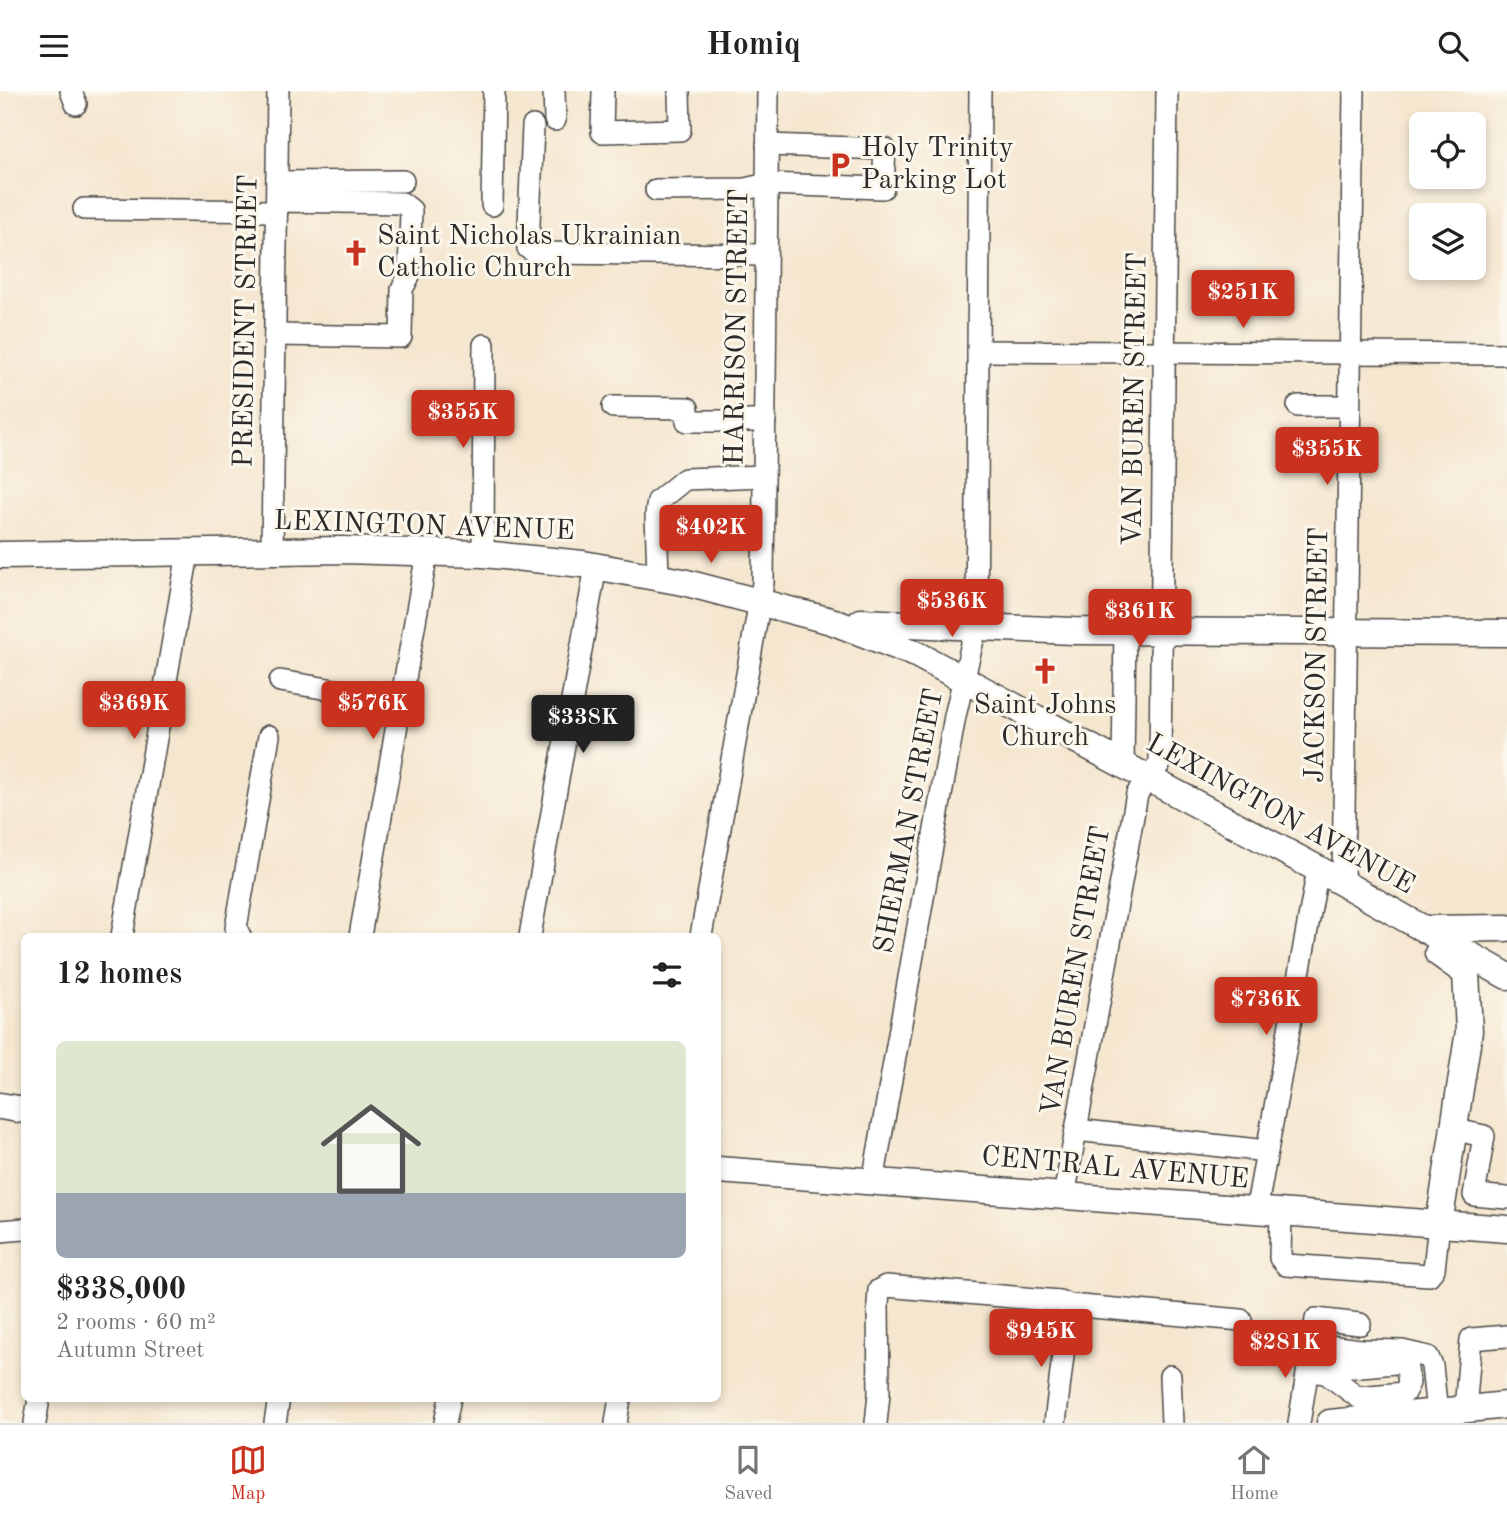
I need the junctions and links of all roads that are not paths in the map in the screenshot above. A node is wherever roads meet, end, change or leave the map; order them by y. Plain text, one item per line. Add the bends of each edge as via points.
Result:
1 (278, 91) edge
2 (494, 91) edge
3 (554, 91) edge
4 (603, 91) edge
5 (678, 91) edge
6 (768, 91) edge
7 (980, 91) edge
8 (1167, 91) edge
9 (1354, 91) edge
10 (555, 120) dead end
11 (533, 126) dead end
12 (767, 145) junction
13 (403, 181) dead end
14 (767, 184) junction
15 (656, 190) dead end
16 (277, 198) junction
17 (492, 205) dead end
18 (84, 209) dead end
19 (766, 255) junction
20 (275, 335) junction
21 (484, 345) dead end
22 (978, 351) junction
23 (1164, 351) junction
24 (1349, 353) junction
25 (1507, 354) edge
26 (1297, 405) dead end
27 (1348, 406) junction
28 (612, 407) dead end
29 (765, 421) junction
30 (764, 476) junction
31 (272, 552) junction
32 (188, 553) junction
33 (427, 553) junction
34 (483, 554) junction
35 (1, 560) edge
36 (596, 566) junction
37 (658, 577) junction
38 (759, 602) junction
39 (831, 621) junction
40 (976, 627) junction
41 (1125, 630) junction
42 (1161, 630) junction
43 (1347, 632) junction
44 (1507, 633) edge
45 (280, 681) dead end
46 (965, 681) junction
47 (401, 701) junction
48 (269, 736) dead end
49 (1123, 764) junction
50 (1149, 778) junction
51 (1318, 869) junction
52 (1343, 885) junction
53 (1412, 924) junction
54 (1507, 927) edge
55 (123, 933) edge
56 (238, 933) edge
57 (361, 933) edge
58 (531, 933) edge
59 (702, 933) edge
60 (1507, 976) edge
61 (1507, 991) edge
62 (1469, 1031) junction
63 (0, 1106) edge
64 (21, 1110) edge
65 (1451, 1129) junction
66 (1076, 1130) junction
67 (1267, 1151) junction
68 (721, 1170) edge
69 (873, 1182) junction
70 (1065, 1196) junction
71 (1507, 1198) edge
72 (1268, 1212) junction
73 (1439, 1224) junction
74 (21, 1229) edge
75 (1507, 1229) edge
76 (0, 1231) edge
77 (1069, 1312) junction
78 (1241, 1320) dead end
79 (1360, 1324) dead end
80 (1507, 1336) edge
81 (1312, 1344) junction
82 (1360, 1350) junction
83 (1405, 1356) junction
84 (1324, 1371) junction
85 (1170, 1376) dead end
86 (38, 1402) edge
87 (278, 1402) edge
88 (449, 1402) edge
89 (619, 1402) edge
90 (1507, 1405) edge
91 (1465, 1410) junction
92 (1437, 1413) junction
93 (35, 1423) edge
94 (275, 1423) edge
95 (445, 1423) edge
96 (616, 1423) edge
97 (876, 1423) edge
98 (1055, 1423) edge
99 (1172, 1423) edge
100 (1299, 1423) edge
101 (1330, 1423) edge

1 - 16 street, PRESIDENT STREET
2 - 17 street
3 - 10 street
4 - 5 street via 602,132 680,130
6 - 12 street, HARRISON STREET
7 - 22 street, SHERMAN STREET
8 - 23 street, VAN BUREN STREET
9 - 24 street, JACKSON STREET
11 - 19 street via 528,248 534,253
12 - 14 street, HARRISON STREET
12 - 14 street via 885,149 883,188
13 - 16 street
14 - 15 street via 744,189
14 - 19 street, HARRISON STREET
16 - 18 street
16 - 20 street, PRESIDENT STREET
16 - 20 street via 402,203 411,210 401,337
19 - 29 street, HARRISON STREET
20 - 31 street, PRESIDENT STREET
21 - 34 street
22 - 23 street
22 - 40 street, SHERMAN STREET
23 - 24 street
23 - 42 street, VAN BUREN STREET
24 - 25 street
24 - 27 street, JACKSON STREET
26 - 27 street
27 - 43 street, JACKSON STREET
28 - 29 street via 688,408 687,421
29 - 30 street, HARRISON STREET
30 - 37 street via 685,479 658,501
30 - 38 street, HARRISON STREET
31 - 32 main road, LEXINGTON AVENUE
31 - 33 main road, LEXINGTON AVENUE
32 - 35 main road, LEXINGTON AVENUE
32 - 55 street
33 - 34 main road, LEXINGTON AVENUE
33 - 47 street
34 - 36 main road, LEXINGTON AVENUE
36 - 37 main road, LEXINGTON AVENUE
36 - 58 street
37 - 38 main road, LEXINGTON AVENUE
38 - 39 main road, LEXINGTON AVENUE
38 - 59 street, HARRISON STREET
39 - 40 main road
39 - 46 main road, LEXINGTON AVENUE via 895,643
40 - 41 main road
40 - 46 street, SHERMAN STREET
41 - 42 main road
41 - 49 street
42 - 43 main road
42 - 50 street, VAN BUREN STREET via 1160,763
43 - 44 main road
43 - 52 street, JACKSON STREET
45 - 47 street
46 - 49 main road, LEXINGTON AVENUE
46 - 69 street, SHERMAN STREET via 955,716
47 - 57 street
48 - 56 street
49 - 50 main road, LEXINGTON AVENUE
50 - 51 main road, LEXINGTON AVENUE
50 - 66 street, VAN BUREN STREET via 1137,794
51 - 52 main road, LEXINGTON AVENUE
51 - 67 street
52 - 53 main road, LEXINGTON AVENUE
53 - 54 main road
53 - 60 main road, LEXINGTON AVENUE
53 - 62 main road via 1415,939 1466,972
61 - 62 main road via 1494,989 1480,996
62 - 65 main road
63 - 64 main road
65 - 71 street via 1484,1136 1474,1195
65 - 73 main road
66 - 67 street
66 - 70 street, VAN BUREN STREET
67 - 72 street
68 - 69 main road, CENTRAL AVENUE
69 - 70 main road, CENTRAL AVENUE
70 - 72 main road, CENTRAL AVENUE
72 - 73 main road, CENTRAL AVENUE
72 - 73 street via 1286,1265 1429,1275 1434,1269
73 - 75 main road, CENTRAL AVENUE
74 - 76 street
77 - 78 street
77 - 97 street via 1059,1301 939,1289 886,1286 879,1290
77 - 98 street
79 - 81 street via 1316,1319
80 - 91 street via 1471,1339
81 - 82 street
81 - 84 street
82 - 83 street
82 - 84 street
83 - 84 street
83 - 84 street via 1409,1383 1404,1393 1358,1397
83 - 92 street via 1428,1357 1433,1366
84 - 100 street
85 - 99 street
86 - 93 street
87 - 94 street
88 - 95 street
89 - 96 street
90 - 91 main road
91 - 92 main road
92 - 101 main road

